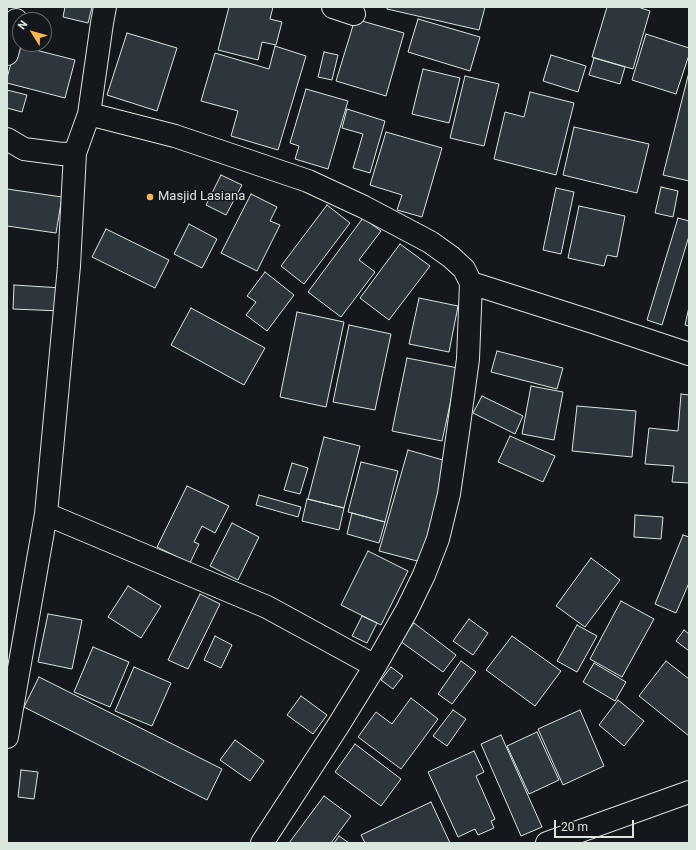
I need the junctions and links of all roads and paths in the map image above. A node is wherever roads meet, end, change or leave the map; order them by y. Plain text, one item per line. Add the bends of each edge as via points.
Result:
1 (105, 7) edge
2 (333, 7) edge
3 (354, 14) dead end
4 (12, 35) edge
5 (7, 54) edge
6 (89, 114) junction
7 (7, 139) edge
8 (75, 153) junction
9 (471, 283) junction
10 (689, 354) edge
11 (46, 514) junction
12 (375, 666) junction
13 (7, 737) edge
14 (689, 792) edge
15 (262, 843) edge
16 (547, 843) edge

1 - 6 street
2 - 3 street
4 - 5 street
6 - 8 street
6 - 9 street via 175,136 308,181 430,242 464,269
7 - 8 street via 24,149 62,154
8 - 11 street via 69,266
9 - 10 street
9 - 12 street via 468,359 449,494 438,539 407,610
11 - 12 street via 267,607
11 - 13 street
12 - 15 street
14 - 16 street

